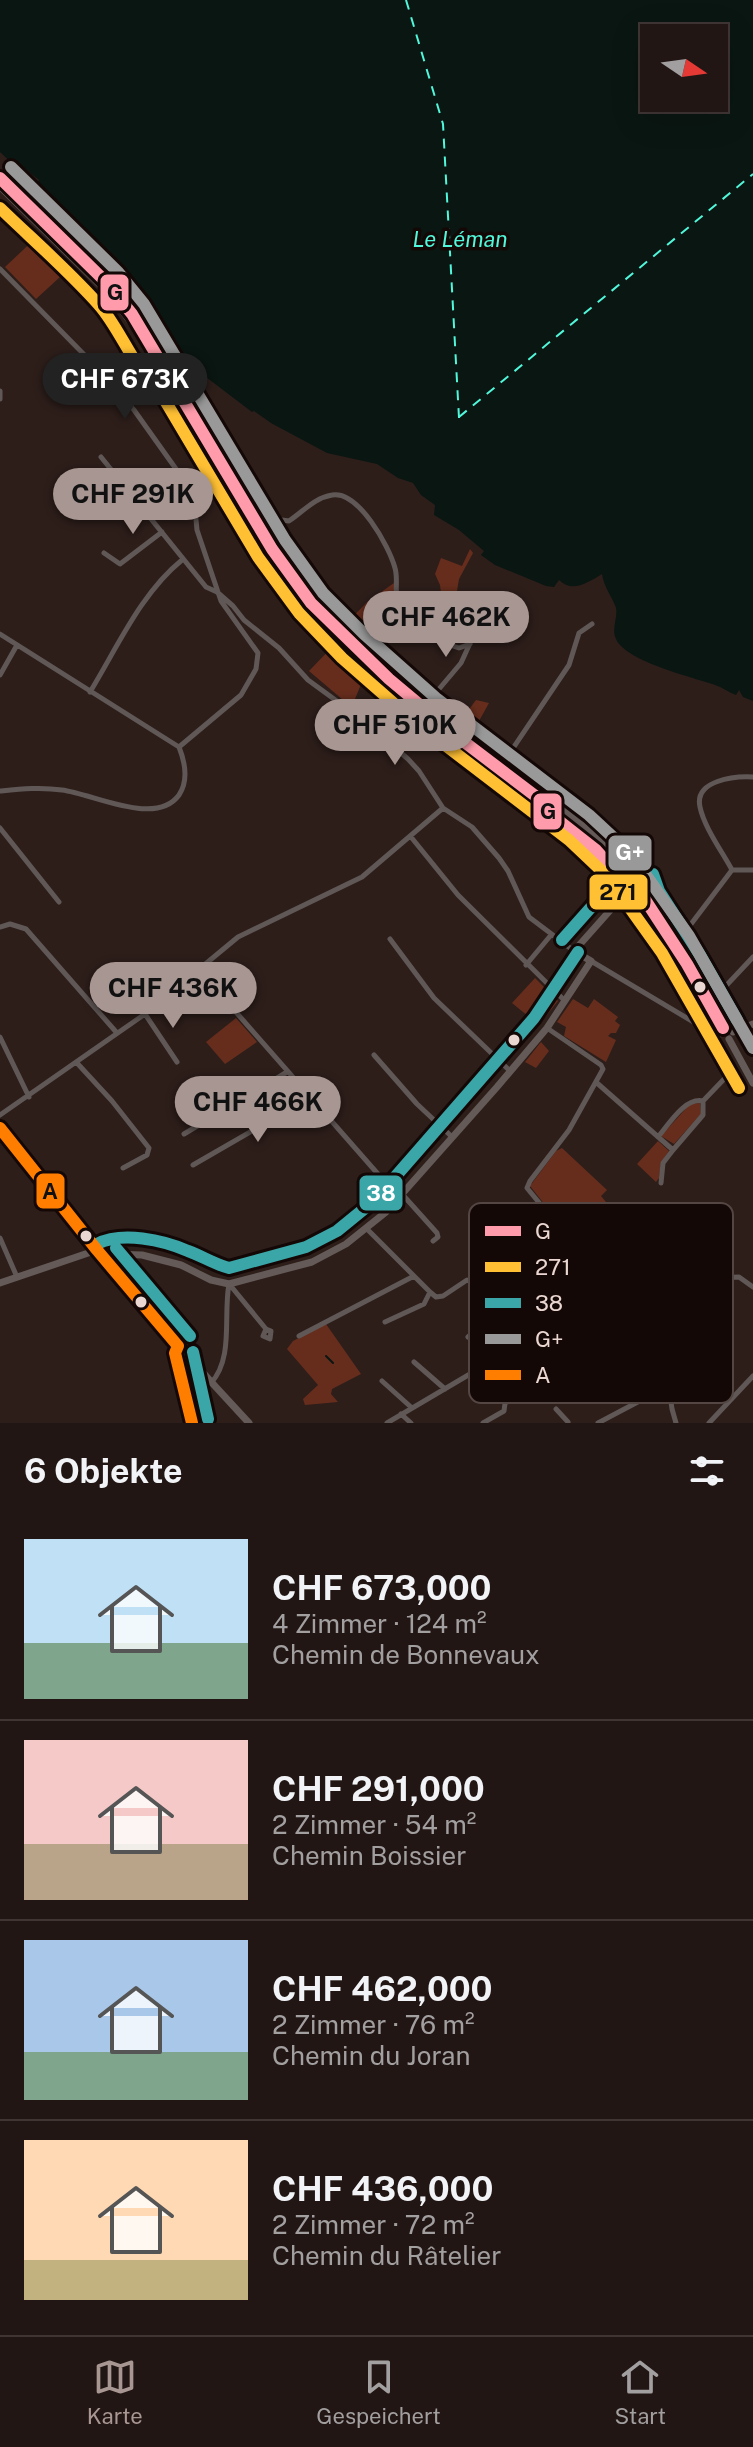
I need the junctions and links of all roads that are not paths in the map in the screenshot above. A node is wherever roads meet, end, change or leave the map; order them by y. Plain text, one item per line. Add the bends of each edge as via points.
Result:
1 (0, 178) edge
2 (0, 186) edge
3 (0, 269) edge
4 (169, 377) junction
5 (0, 391) edge
6 (0, 399) edge
7 (101, 457) dead end
8 (256, 523) junction
9 (162, 532) junction
10 (104, 553) dead end
11 (182, 560) junction
12 (217, 592) junction
13 (482, 617) dead end
14 (592, 624) dead end
15 (0, 634) edge
16 (470, 644) junction
17 (17, 645) junction
18 (0, 675) edge
19 (90, 692) junction
20 (423, 708) junction
21 (179, 747) junction
22 (499, 769) junction
23 (753, 777) edge
24 (0, 791) edge
25 (538, 798) junction
26 (443, 808) junction
27 (0, 828) edge
28 (411, 837) junction
29 (621, 867) tunnel mouth
30 (732, 870) junction
31 (753, 870) edge
32 (638, 879) junction
33 (629, 886) junction
34 (644, 898) junction
35 (59, 902) dead end
36 (0, 927) edge
37 (551, 935) junction
38 (390, 939) dead end
39 (673, 943) junction
40 (574, 951) junction
41 (753, 957) edge
42 (591, 961) junction
43 (526, 965) junction
44 (199, 970) junction
45 (565, 1001) junction
46 (708, 1001) junction
47 (145, 1014) junction
48 (753, 1024) edge
49 (547, 1028) junction
50 (722, 1031) junction
51 (117, 1033) junction
52 (731, 1036) junction
53 (0, 1037) edge
54 (374, 1055) dead end
55 (177, 1062) dead end
56 (77, 1063) junction
57 (510, 1071) junction
58 (287, 1072) junction
59 (727, 1076) tunnel mouth
60 (597, 1083) junction
61 (753, 1083) edge
62 (29, 1097) junction
63 (309, 1098) junction
64 (703, 1101) junction
65 (0, 1115) edge
66 (0, 1128) edge
67 (184, 1134) dead end
68 (451, 1136) junction
69 (658, 1137) junction
70 (673, 1150) junction
71 (193, 1165) dead end
72 (123, 1168) dead end
73 (661, 1183) dead end
74 (400, 1196) junction
75 (539, 1203) edge
76 (367, 1229) junction
77 (0, 1238) edge
78 (433, 1241) dead end
79 (97, 1250) junction
80 (104, 1258) junction
81 (414, 1276) junction
82 (17, 1277) junction
83 (733, 1277) edge
84 (469, 1281) edge
85 (0, 1283) edge
86 (229, 1284) junction
87 (753, 1287) edge
88 (430, 1292) junction
89 (385, 1322) dead end
90 (266, 1329) dead end
91 (299, 1336) dead end
92 (178, 1346) junction
93 (414, 1362) dead end
94 (469, 1375) edge
95 (753, 1376) edge
96 (382, 1381) dead end
97 (211, 1383) junction
98 (445, 1389) junction
99 (733, 1397) edge
100 (505, 1403) edge
101 (637, 1403) edge
102 (672, 1403) edge
103 (728, 1403) edge
104 (412, 1408) junction
105 (556, 1409) dead end
106 (401, 1414) junction
107 (192, 1423) edge
108 (249, 1423) edge
109 (387, 1423) edge
110 (411, 1423) edge
111 (483, 1423) edge
112 (568, 1423) edge
113 (600, 1423) edge
114 (676, 1423) edge
115 (709, 1423) edge

1 - 4 main road via 116,293
2 - 4 main road via 102,285
3 - 12 street via 101,371 181,476 194,499 197,530
4 - 8 main road
5 - 6 street
7 - 9 street
8 - 16 street via 267,518 291,520 330,495 350,499 368,518 393,563 397,599 453,646
8 - 20 main road via 319,612
9 - 10 street via 120,564
9 - 11 street
11 - 12 street
11 - 19 street via 132,621
12 - 21 street via 253,643 258,661 241,695
12 - 26 street via 308,680 408,759
13 - 16 street
14 - 22 street via 579,633 569,665
15 - 17 street
16 - 20 street
17 - 18 street
17 - 19 street
19 - 21 street
20 - 22 main road
21 - 24 street via 184,785 174,801 159,809 58,789
22 - 25 main road
23 - 30 street via 716,782 700,800
25 - 29 main road
25 - 32 street via 556,804 594,832
25 - 33 street
26 - 28 street
26 - 37 street via 483,838 508,871 529,917
27 - 35 street
28 - 43 street
28 - 44 street via 362,877 250,930
30 - 31 street
30 - 39 street
32 - 33 street
32 - 34 street
33 - 34 street
33 - 40 street
34 - 39 street
36 - 51 street via 26,929
37 - 40 street
37 - 43 street
38 - 57 street via 434,998
39 - 46 street
40 - 42 street
41 - 46 street
42 - 45 street
42 - 50 street via 711,1033
43 - 45 street
44 - 47 street
44 - 58 street
45 - 49 street
46 - 50 street
47 - 51 street
47 - 55 street
48 - 52 street
49 - 57 street
49 - 60 street via 601,1065
50 - 52 street via 729,1027
51 - 56 street
52 - 61 street via 741,1069
53 - 62 street
54 - 68 street
56 - 62 street
56 - 72 street via 149,1148
57 - 68 street
58 - 63 street
58 - 67 street
59 - 64 street
60 - 69 street
60 - 75 street via 530,1181 527,1188
62 - 65 street
63 - 71 street
63 - 74 street
64 - 69 street via 689,1103
64 - 70 street via 703,1115
66 - 79 street
68 - 74 street
69 - 70 street
70 - 73 street via 663,1163
74 - 76 street
74 - 78 street via 437,1233
76 - 81 street
76 - 86 street via 312,1262
77 - 82 street
79 - 80 street
79 - 82 street
80 - 86 street via 116,1253 142,1255
80 - 92 street
81 - 88 street
81 - 91 street
82 - 85 street
83 - 87 street
84 - 88 street via 439,1297
86 - 90 street
86 - 97 street via 222,1362
88 - 89 street via 424,1304
92 - 97 street
92 - 107 street via 175,1353
93 - 98 street
94 - 98 street
95 - 99 street
96 - 104 street
97 - 108 street
98 - 104 street
100 - 111 street via 504,1411
101 - 113 street
102 - 114 street
103 - 115 street
104 - 106 street
105 - 112 street
106 - 109 street
106 - 110 street

